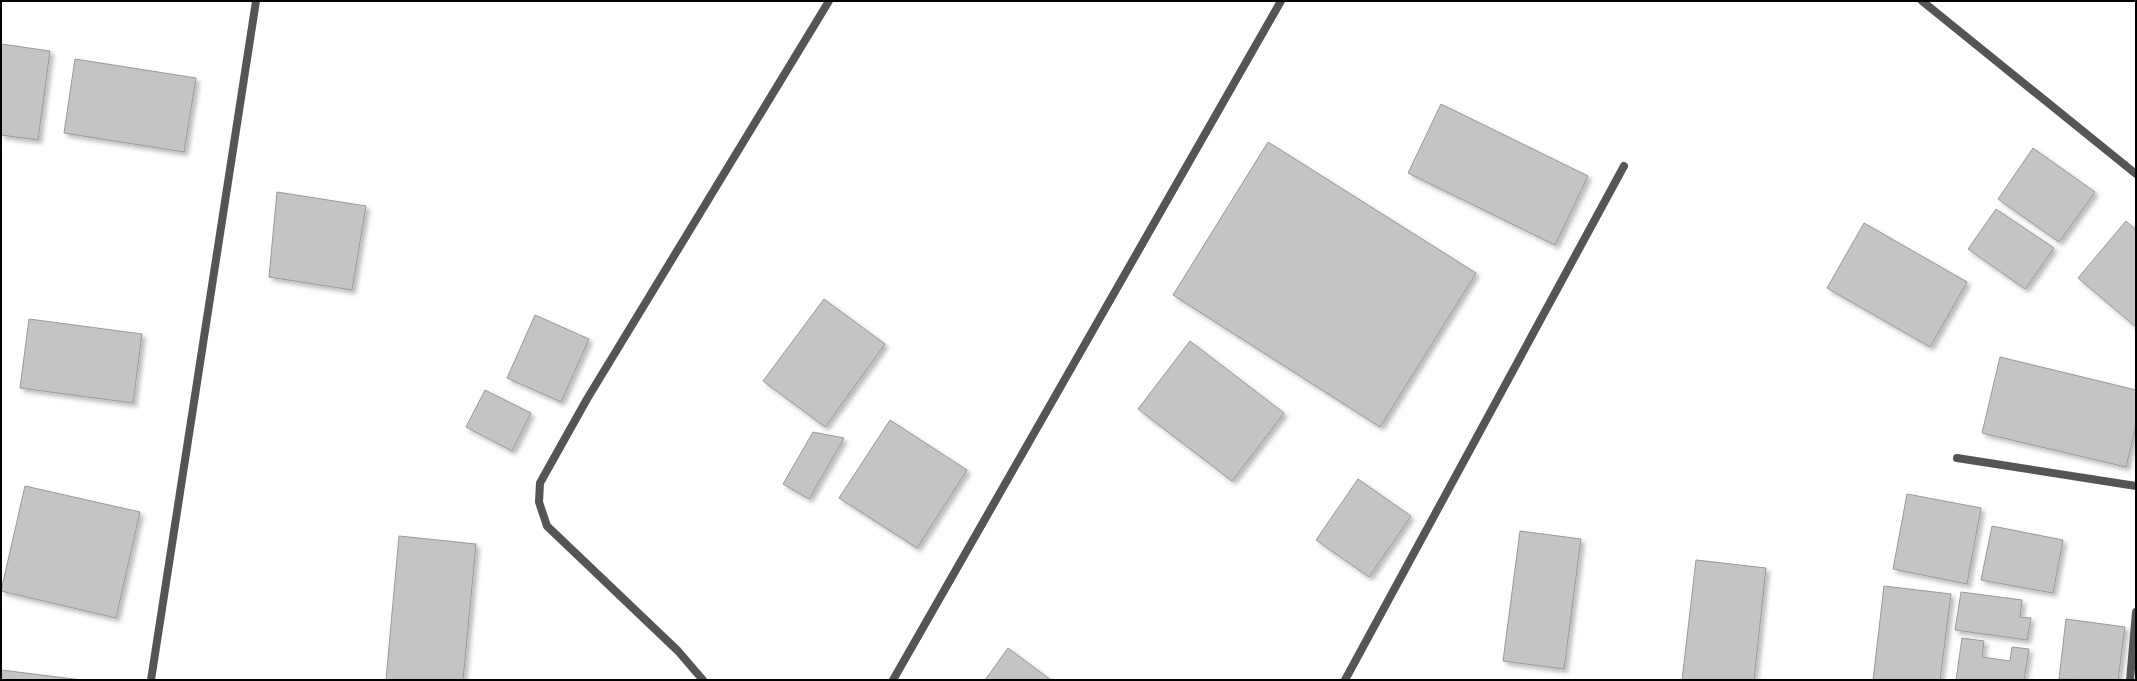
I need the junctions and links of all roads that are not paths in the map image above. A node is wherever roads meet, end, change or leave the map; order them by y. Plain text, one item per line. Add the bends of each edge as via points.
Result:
1 (256, 1) edge
2 (829, 1) edge
3 (1281, 1) edge
4 (1922, 1) edge
5 (1624, 166) dead end
6 (2136, 174) edge
7 (1957, 458) dead end
8 (2136, 486) edge
9 (2136, 612) edge
10 (150, 680) edge
11 (703, 680) edge
12 (893, 680) edge
13 (1345, 680) edge
14 (2130, 680) edge

1 - 10 street
2 - 11 street via 587,399 540,483 539,502 547,526 678,651
3 - 12 street
4 - 6 street
5 - 13 street
7 - 8 street
9 - 14 street

